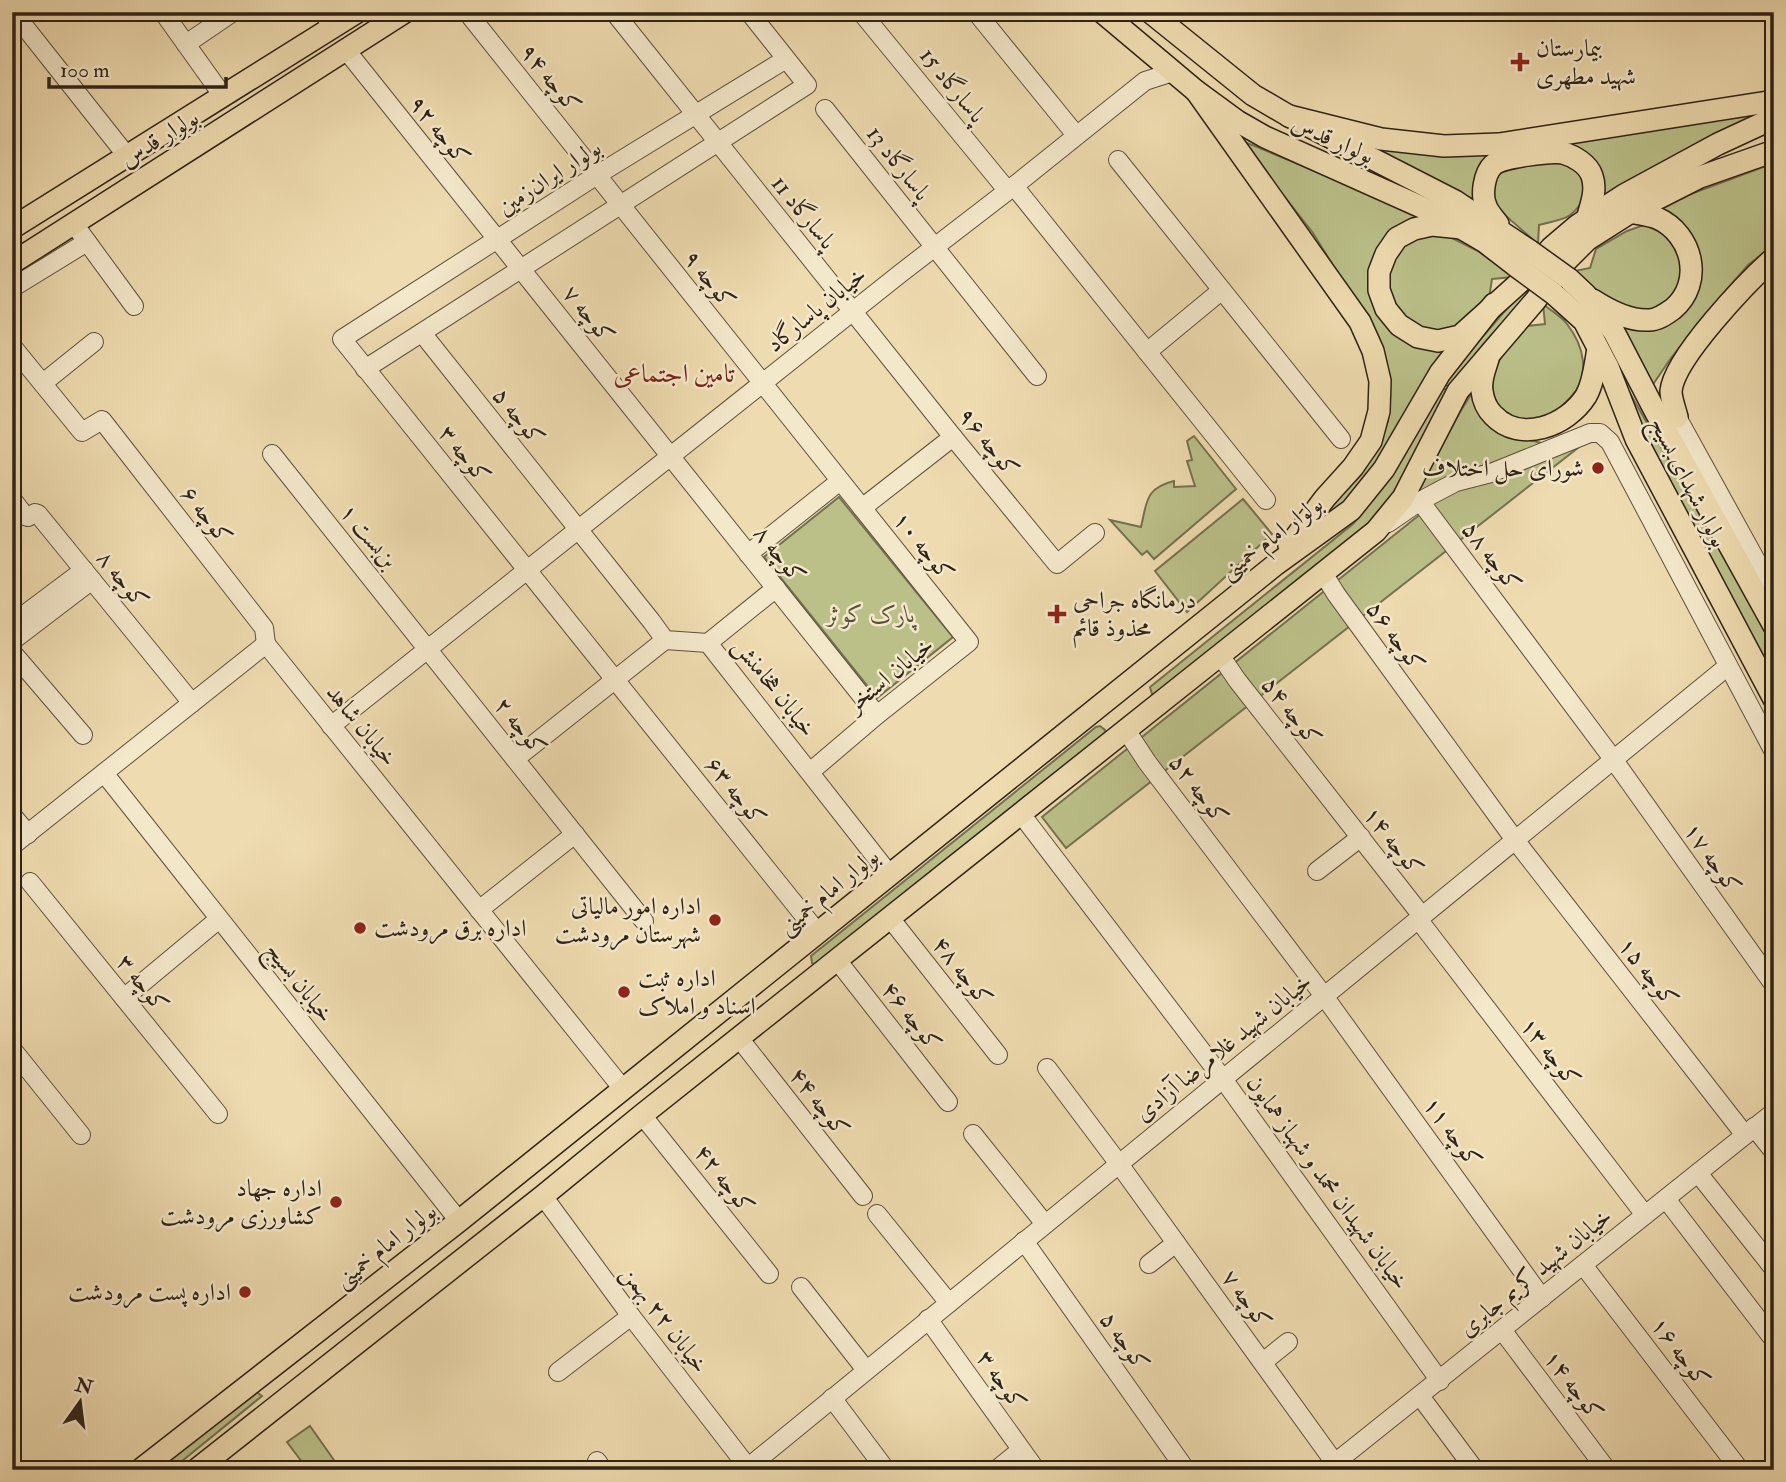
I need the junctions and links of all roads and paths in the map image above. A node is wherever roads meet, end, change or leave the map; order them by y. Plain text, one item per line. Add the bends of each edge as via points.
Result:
1 (13, 12) edge
2 (163, 12) edge
3 (233, 12) edge
4 (357, 12) edge
5 (405, 12) edge
6 (467, 12) edge
7 (614, 12) edge
8 (748, 12) edge
9 (861, 12) edge
10 (976, 12) edge
11 (1102, 12) edge
12 (1150, 12) edge
13 (328, 20) edge
14 (186, 44) junction
15 (346, 50) junction
16 (786, 59) junction
17 (1174, 72) junction
18 (1196, 91) junction
19 (223, 96) junction
20 (1774, 101) edge
21 (825, 109) dead end
22 (695, 114) junction
23 (1289, 116) junction
24 (1774, 118) edge
25 (1076, 135) junction
26 (718, 143) junction
27 (1774, 151) edge
28 (127, 156) junction
29 (1118, 160) dead end
30 (597, 175) junction
31 (1010, 188) junction
32 (620, 205) junction
33 (1631, 212) junction
34 (1587, 219) junction
35 (15, 222) edge
36 (74, 224) junction
37 (1462, 229) junction
38 (1504, 232) junction
39 (497, 240) junction
40 (87, 242) junction
41 (934, 247) junction
42 (1523, 258) junction
43 (1774, 258) edge
44 (12, 263) edge
45 (521, 269) junction
46 (12, 288) edge
47 (1222, 290) junction
48 (1553, 291) junction
49 (1586, 295) junction
50 (1494, 304) junction
51 (134, 306) dead end
52 (852, 311) junction
53 (422, 333) junction
54 (342, 340) joint
55 (94, 342) dead end
56 (1598, 349) junction
57 (1147, 352) junction
58 (1491, 353) junction
59 (15, 356) edge
60 (365, 369) junction
61 (1037, 376) dead end
62 (43, 383) junction
63 (762, 383) junction
64 (1677, 417) joint
65 (953, 437) junction
66 (1340, 439) dead end
67 (272, 454) dead end
68 (670, 456) junction
69 (840, 481) junction
70 (12, 499) edge
71 (1266, 500) dead end
72 (1420, 501) junction
73 (862, 508) junction
74 (578, 529) junction
75 (1377, 531) junction
76 (1095, 533) dead end
77 (1747, 544) junction
78 (748, 554) junction
79 (1275, 565) junction
80 (527, 570) junction
81 (1324, 573) junction
82 (88, 575) junction
83 (1748, 579) junction
84 (776, 588) junction
85 (1774, 593) edge
86 (12, 624) edge
87 (1774, 626) edge
88 (665, 640) junction
89 (12, 641) edge
90 (708, 642) junction
91 (969, 642) joint
92 (266, 644) junction
93 (428, 649) junction
94 (12, 652) edge
95 (1220, 655) junction
96 (1728, 666) junction
97 (615, 681) junction
98 (1774, 698) edge
99 (192, 703) junction
100 (1102, 704) junction
101 (877, 715) junction
102 (331, 726) junction
103 (1126, 730) junction
104 (83, 735) dead end
105 (1774, 752) edge
106 (515, 759) junction
107 (1613, 759) junction
108 (810, 772) junction
109 (104, 773) junction
110 (1328, 796) joint
111 (1021, 814) junction
112 (12, 815) edge
113 (28, 834) junction
114 (575, 834) junction
115 (1361, 838) junction
116 (1515, 840) junction
117 (12, 846) edge
118 (919, 852) junction
119 (1317, 871) dead end
120 (890, 875) junction
121 (937, 880) junction
122 (30, 882) dead end
123 (479, 910) junction
124 (890, 918) junction
125 (1420, 918) junction
126 (219, 919) junction
127 (644, 921) dead end
128 (818, 933) junction
129 (784, 960) junction
130 (837, 960) junction
131 (1774, 985) edge
132 (804, 986) junction
133 (1324, 996) junction
134 (124, 998) junction
135 (738, 1038) junction
136 (12, 1049) edge
137 (998, 1055) dead end
138 (1047, 1068) dead end
139 (1223, 1079) junction
140 (623, 1089) junction
141 (948, 1102) dead end
142 (1774, 1111) edge
143 (218, 1114) dead end
144 (642, 1115) junction
145 (1749, 1131) junction
146 (973, 1134) dead end
147 (81, 1135) dead end
148 (1774, 1152) edge
149 (1119, 1164) junction
150 (1698, 1173) junction
151 (543, 1196) junction
152 (863, 1196) dead end
153 (1666, 1199) junction
154 (877, 1214) dead end
155 (1645, 1215) junction
156 (458, 1221) junction
157 (1045, 1224) junction
158 (1024, 1241) junction
159 (1176, 1243) junction
160 (1149, 1264) dead end
161 (1583, 1265) junction
162 (1774, 1269) edge
163 (769, 1274) dead end
164 (801, 1287) dead end
165 (1542, 1297) junction
166 (948, 1303) junction
167 (631, 1315) junction
168 (928, 1319) junction
169 (1502, 1330) junction
170 (1774, 1340) edge
171 (1288, 1342) dead end
172 (1263, 1362) junction
173 (265, 1370) junction
174 (866, 1370) junction
175 (558, 1372) dead end
176 (1440, 1381) junction
177 (289, 1396) junction
178 (1420, 1396) junction
179 (832, 1398) junction
180 (1021, 1450) junction
181 (1334, 1468) edge
182 (748, 1469) edge
183 (140, 1470) edge
184 (196, 1470) edge
185 (886, 1470) edge
186 (996, 1470) edge
187 (1036, 1470) edge
188 (1185, 1470) edge
189 (1475, 1470) edge
190 (1607, 1470) edge
191 (1740, 1470) edge

1 - 28 street
2 - 14 street
3 - 14 street
4 - 13 main road, بولوار قدس
5 - 15 main road, بولوار قدس
6 - 30 street, کوچه ۹۴
7 - 22 street
8 - 16 street
9 - 31 street, پاسارگاد 15
10 - 25 street
11 - 17 main road, بولوار قدس
12 - 23 main road, بولوار قدس via 1253,95
13 - 19 main road, بولوار قدس
14 - 19 street
15 - 36 main road, بولوار قدس
15 - 39 street, کوچه ۹۲
16 - 22 street, بولوار ایران‌زمین
16 - 26 street via 807,85
17 - 18 main road, بولوار قدس
17 - 25 street, خیابان پاسارگاد via 1145,81
18 - 37 main road, بولوار قدس via 1265,137
18 - 79 main road via 1360,322 1380,381 1379,411 1371,440
19 - 28 main road, بولوار قدس
20 - 23 main road via 1499,144 1444,146 1381,139
21 - 41 street, پاسارگاد 13
22 - 26 street
22 - 30 street, بولوار ایران‌زمین
23 - 38 main road, بولوار قدس via 1455,201
24 - 34 main road via 1671,169
25 - 31 street, خیابان پاسارگاد
26 - 32 street
26 - 52 street, پاسارگاد 11
27 - 33 main road via 1700,177
28 - 35 main road, بولوار قدس
29 - 47 street
30 - 32 street, کوچه ۹۴
30 - 39 street, بولوار ایران‌زمین
31 - 41 street, خیابان پاسارگاد
31 - 57 street, پاسارگاد 15
32 - 45 street
32 - 63 street, کوچه ۹
33 - 48 main road via 1587,240 1564,262
33 - 49 main road via 1657,218 1685,243 1691,257 1687,291 1665,315 1651,321 1630,319
34 - 38 main road via 1594,188 1586,165 1561,153 1503,159 1493,165 1483,193 1486,207
34 - 50 main road
36 - 40 street
36 - 44 main road, بولوار قدس
37 - 42 main road, بولوار قدس
37 - 50 main road via 1432,225 1397,239 1379,272 1386,309 1418,337 1438,341 1460,336
38 - 42 main road, بولوار قدس
39 - 45 street, کوچه ۹۲
39 - 54 street, بولوار ایران‌زمین
40 - 46 street
40 - 51 street
41 - 52 street, خیابان پاسارگاد
41 - 61 street, پاسارگاد 13
42 - 48 main road, بولوار قدس, bridge
43 - 64 main road via 1752,277 1677,371 1671,392
45 - 53 street
45 - 68 street, کوچه ۷
47 - 57 street
47 - 66 street
48 - 49 main road, بولوار شهدای بسیج
48 - 56 main road, بولوار شهدای بسیج via 1584,321
48 - 58 main road
49 - 83 main road, بولوار شهدای بسیج via 1614,332
50 - 79 main road, بولوار امام خمینی via 1440,373 1384,469 1351,510
52 - 63 street, خیابان پاسارگاد
52 - 65 street, کوچه ۹۶
53 - 60 street
53 - 74 street, کوچه ۵
54 - 60 street, کوچه ۳
55 - 62 street
56 - 58 main road via 1586,395 1557,423 1536,430 1500,423 1488,410 1482,391
56 - 98 main road, بولوار شهدای بسیج via 1636,439
57 - 71 street, پاسارگاد 15
58 - 75 main road via 1458,391 1403,498
59 - 62 street
60 - 80 street, کوچه ۳
62 - 92 street, کوچه ۶ via 82,432 101,421 264,628
63 - 68 street, خیابان پاسارگاد
63 - 69 street, کوچه ۹
64 - 77 street
65 - 73 street
65 - 76 street, کوچه ۹۶ via 1057,564
67 - 93 street, بن‌بست ۱
68 - 74 street, خیابان پاسارگاد
68 - 78 street, کوچه ۸
69 - 73 street, کوچه ۱۰
69 - 78 street
70 - 82 street, کوچه ۸ via 25,516 38,513
72 - 75 street
72 - 96 street via 1456,482 1600,433 1610,442
72 - 107 street, کوچه ۵۸
73 - 91 street, کوچه ۱۰
74 - 80 street, خیابان پاسارگاد
74 - 88 street
75 - 81 main road
77 - 83 street
77 - 85 street
78 - 84 street, کوچه ۸
79 - 100 main road, بولوار امام خمینی
80 - 93 street, خیابان پاسارگاد
80 - 97 street, کوچه ۳
81 - 95 main road
81 - 116 street, کوچه ۵۶
82 - 86 street
82 - 89 street
82 - 99 street, کوچه ۸
83 - 87 main road, بولوار شهدای بسیج
84 - 90 street
84 - 101 street, کوچه ۸
88 - 90 street, خیابان هخامنش
88 - 97 street
90 - 108 street, خیابان هخامنش
91 - 101 street, خیابان استخر
92 - 99 street
92 - 102 street, خیابان شاهد
93 - 102 street, خیابان پاسارگاد
93 - 106 street, کوچه ۲
94 - 104 street
95 - 103 main road
95 - 110 street, کوچه ۵۴
96 - 105 street
96 - 107 street, خیابان شهید غلامرضا آزادی
97 - 106 street
97 - 128 street, کوچه ۶۳
99 - 109 street
100 - 103 main road
100 - 118 main road, بولوار امام خمینی
101 - 108 street, خیابان استخر
102 - 123 street, خیابان شاهد
103 - 111 main road
103 - 133 street, کوچه ۵۲
106 - 114 street, کوچه ۲
107 - 116 street, خیابان شهید غلامرضا آزادی
107 - 131 street, کوچه ۱۷
108 - 120 street, خیابان هخامنش
109 - 113 street
109 - 126 street, خیابان بسیج
110 - 115 street, کوچه ۱۴
111 - 121 main road
111 - 139 street, خیابان شهیدان محمد و شهباز همایون
112 - 113 street
113 - 117 street
114 - 123 street
114 - 127 street, کوچه ۲
115 - 119 street
115 - 125 street, کوچه ۱۴
116 - 125 street, خیابان شهید غلامرضا آزادی
116 - 145 street, کوچه ۱۵
118 - 120 main road, بولوار امام خمینی
118 - 121 main road via 921,870
120 - 128 main road, بولوار امام خمینی
121 - 124 main road
122 - 134 street, کوچه ۳
123 - 140 street, خیابان شاهد
124 - 130 main road
124 - 137 street, کوچه ۴۸
125 - 133 street, خیابان شهید غلامرضا آزادی
125 - 155 street, کوچه ۱۳
126 - 134 street
126 - 156 street, خیابان بسیج
128 - 129 main road, بولوار امام خمینی
129 - 132 main road via 802,975
129 - 140 main road, بولوار امام خمینی
130 - 132 main road
130 - 141 street, کوچه ۴۶
132 - 135 main road
133 - 139 street, خیابان شهید غلامرضا آزادی
133 - 165 street, کوچه ۱۱
134 - 143 street, کوچه ۳
135 - 144 main road
135 - 152 street, کوچه ۴۴
136 - 147 street
138 - 149 street, کوچه ۷
139 - 149 street, خیابان شهید غلامرضا آزادی
139 - 176 street, خیابان شهیدان محمد و شهباز همایون
140 - 156 main road, بولوار امام خمینی
142 - 145 street, خیابان شهید کریم جابری
144 - 151 main road
144 - 163 street, کوچه ۴۲
145 - 148 street, کوچه ۱۵
145 - 150 street, خیابان شهید کریم جابری
146 - 157 street
149 - 157 street, خیابان شهید غلامرضا آزادی
149 - 159 street, کوچه ۷
150 - 153 street, خیابان شهید کریم جابری
150 - 162 street
151 - 167 street, خیابان ۲۲ بهمن
151 - 177 main road
153 - 155 street, خیابان شهید کریم جابری
153 - 170 street
154 - 166 street
155 - 161 street, خیابان شهید کریم جابری
156 - 173 main road, بولوار امام خمینی
157 - 158 street, خیابان شهید غلامرضا آزادی
158 - 166 street, خیابان شهید غلامرضا آزادی
158 - 188 street, کوچه ۵
159 - 160 street
159 - 172 street, کوچه ۷
161 - 165 street, خیابان شهید کریم جابری
161 - 191 street, کوچه ۱۶
164 - 174 street
165 - 169 street, خیابان شهید کریم جابری
166 - 168 street, خیابان شهید غلامرضا آزادی
167 - 175 street
167 - 182 street, خیابان ۲۲ بهمن
168 - 174 street, خیابان شهید غلامرضا آزادی
168 - 180 street, کوچه ۳
169 - 176 street, خیابان شهید کریم جابری
169 - 190 street, کوچه ۱۴
171 - 172 street
172 - 181 street, کوچه ۷
173 - 177 main road
173 - 183 main road, بولوار امام خمینی
174 - 179 street, خیابان شهید غلامرضا آزادی
176 - 178 street, خیابان شهید کریم جابری
177 - 184 main road
178 - 181 street, خیابان شهید کریم جابری
178 - 189 street
179 - 182 street, خیابان شهید غلامرضا آزادی
179 - 185 street
180 - 186 street
180 - 187 street, کوچه ۳

